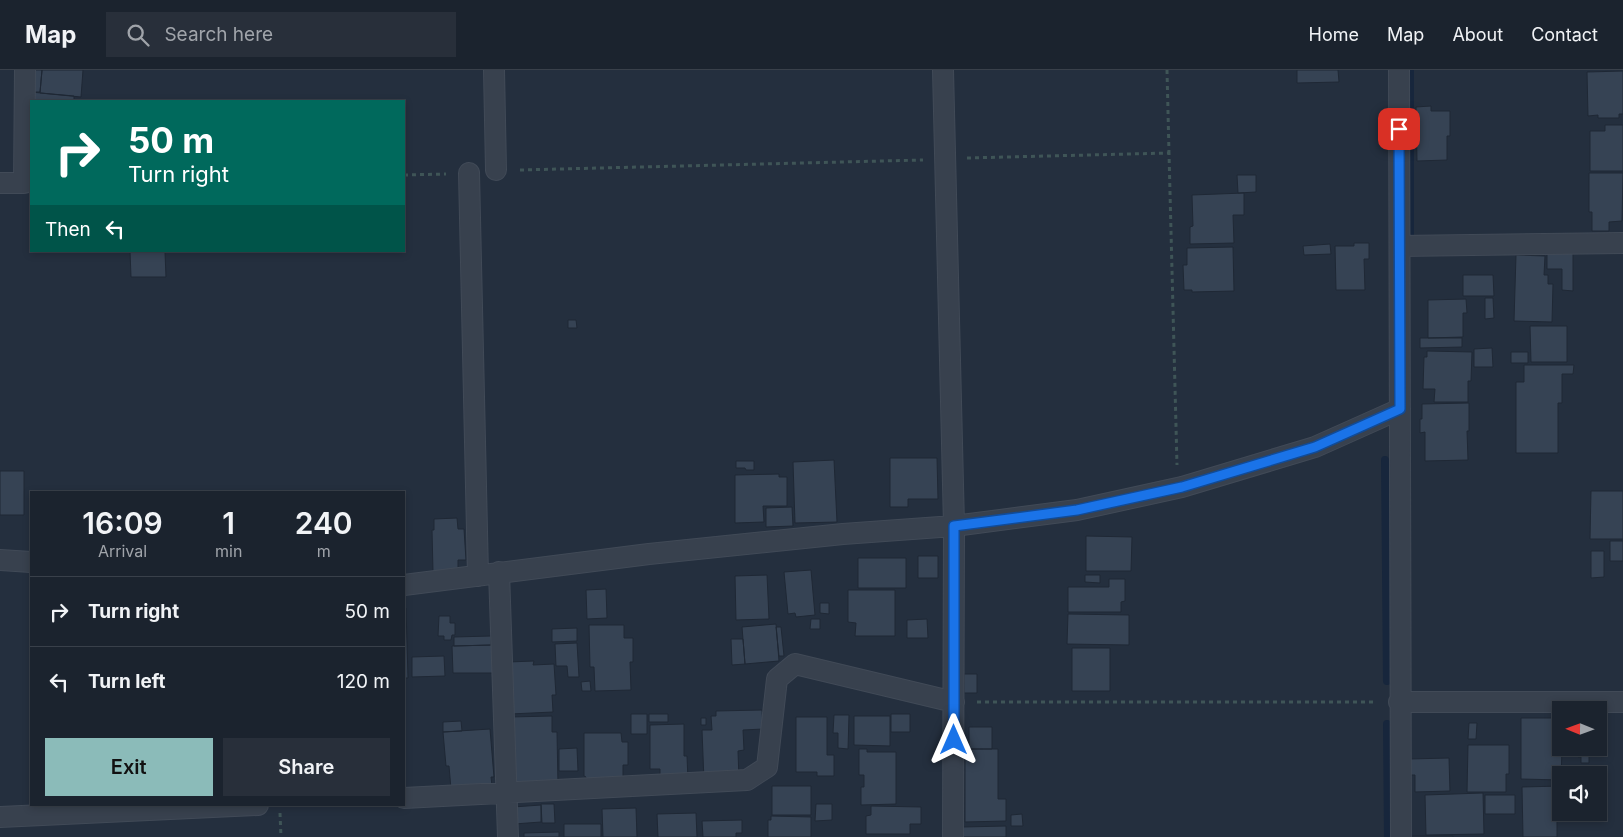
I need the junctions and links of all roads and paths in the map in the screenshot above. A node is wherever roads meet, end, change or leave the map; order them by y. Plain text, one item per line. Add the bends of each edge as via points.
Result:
1 (25, 70) edge
2 (494, 70) edge
3 (943, 70) edge
4 (1168, 70) edge
5 (1399, 70) edge
6 (1169, 153) junction
7 (945, 159) junction
8 (496, 170) joint
9 (469, 173) dead end
10 (0, 183) edge
11 (1623, 243) edge
12 (1400, 246) junction
13 (1400, 409) junction
14 (1182, 487) junction
15 (954, 526) junction
16 (0, 560) edge
17 (30, 562) edge
18 (499, 572) junction
19 (478, 576) junction
20 (405, 585) edge
21 (954, 702) junction
22 (1399, 702) junction
23 (1623, 702) edge
24 (507, 794) junction
25 (405, 798) edge
26 (236, 806) edge
27 (280, 806) edge
28 (0, 817) edge
29 (281, 837) edge
30 (508, 837) edge
31 (953, 837) edge
32 (1400, 837) edge

1 - 10 street via 24,183
2 - 8 street
3 - 7 street
4 - 6 path
5 - 12 street
6 - 7 path
6 - 14 path via 1177,464
7 - 8 path
7 - 15 street
9 - 19 street
11 - 12 street
12 - 13 street
13 - 14 street via 1315,447
13 - 22 street
14 - 15 street via 1077,510
15 - 18 street via 843,534
15 - 21 street
16 - 17 street
18 - 19 street
18 - 24 street
19 - 20 street
21 - 22 path
21 - 24 street via 795,664 777,679 767,766 747,780
21 - 31 street
22 - 23 street
22 - 32 street
24 - 25 street
24 - 30 street
26 - 28 street
27 - 29 path

